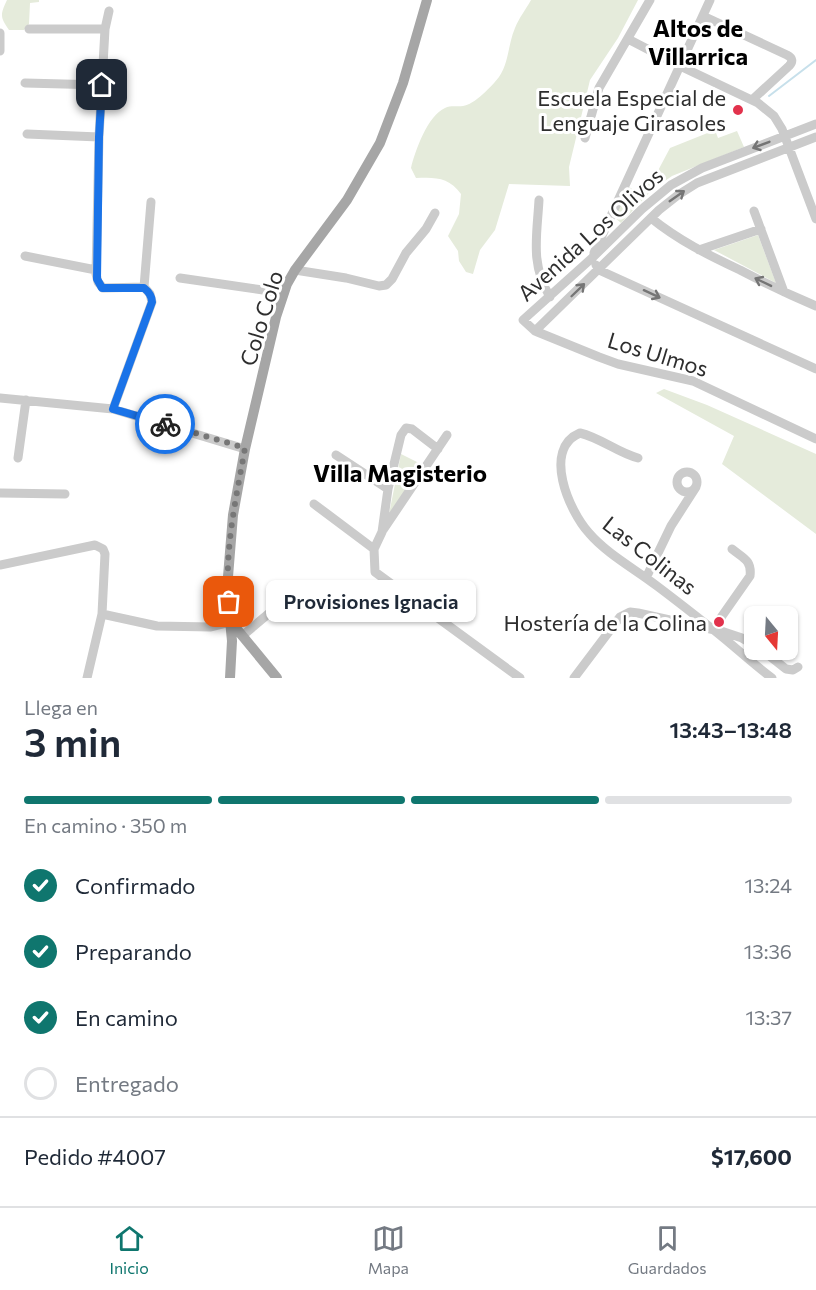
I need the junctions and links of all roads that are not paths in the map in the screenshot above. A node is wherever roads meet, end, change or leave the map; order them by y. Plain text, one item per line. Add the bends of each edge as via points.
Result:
1 (426, 0) edge
2 (650, 0) edge
3 (710, 0) edge
4 (109, 11) dead end
5 (704, 16) junction
6 (29, 29) dead end
7 (105, 29) junction
8 (0, 33) edge
9 (628, 39) junction
10 (0, 51) edge
11 (680, 66) junction
12 (25, 83) dead end
13 (102, 85) junction
14 (752, 100) junction
15 (816, 124) edge
16 (27, 134) dead end
17 (785, 136) junction
18 (99, 137) junction
19 (816, 137) edge
20 (585, 138) dead end
21 (789, 148) junction
22 (539, 200) dead end
23 (151, 202) dead end
24 (754, 211) dead end
25 (435, 213) dead end
26 (651, 218) junction
27 (816, 219) edge
28 (760, 229) junction
29 (699, 250) junction
30 (25, 256) dead end
31 (592, 258) junction
32 (96, 270) junction
33 (296, 270) junction
34 (599, 270) junction
35 (180, 278) dead end
36 (144, 288) junction
37 (784, 292) junction
38 (284, 293) junction
39 (550, 297) junction
40 (816, 306) edge
41 (524, 320) joint
42 (536, 331) junction
43 (816, 369) edge
44 (0, 398) edge
45 (26, 400) junction
46 (113, 409) junction
47 (447, 435) dead end
48 (816, 439) edge
49 (245, 448) junction
50 (438, 449) junction
51 (336, 455) dead end
52 (18, 458) dead end
53 (638, 458) dead end
54 (696, 487) dead end
55 (388, 489) junction
56 (0, 493) edge
57 (65, 494) dead end
58 (314, 504) dead end
59 (382, 532) junction
60 (374, 549) junction
61 (732, 549) dead end
62 (0, 565) edge
63 (646, 578) junction
64 (294, 585) dead end
65 (102, 614) junction
66 (231, 622) junction
67 (714, 630) junction
68 (242, 636) junction
69 (744, 640) edge
70 (775, 660) edge
71 (798, 667) dead end
72 (87, 678) edge
73 (230, 678) edge
74 (278, 678) edge
75 (520, 678) edge
76 (574, 678) edge
77 (772, 678) edge

1 - 33 main road, Colo Colo via 404,83 380,143 348,200
2 - 9 street
3 - 5 street
4 - 7 street
5 - 11 street
5 - 14 street via 792,59
6 - 7 street
7 - 13 street
8 - 10 street
9 - 11 street
9 - 20 street via 599,88
11 - 14 street
11 - 31 street
12 - 13 street
13 - 18 street
14 - 17 street via 774,116
15 - 17 street, Avenida Los Olivos
16 - 18 street
17 - 21 street
17 -> 31 street, Avenida Los Olivos via 681,178 642,209
18 - 32 street
19 - 21 street, Avenida Los Olivos
26 -> 21 street, Avenida Los Olivos via 697,183
21 - 27 street
22 - 39 street via 536,257
23 - 36 street
24 - 28 street
25 - 33 street via 386,285
26 - 29 street
26 - 34 street, Avenida Los Olivos
28 - 29 street
28 - 37 street
37 -> 29 street
30 - 32 street
31 - 34 street
31 - 39 street, Avenida Los Olivos
32 - 36 street via 102,288
33 - 38 main road, Colo Colo
42 -> 34 street, Avenida Los Olivos
34 -> 43 street
35 - 38 street
36 - 46 street via 152,302
37 - 40 street
38 - 49 main road, Colo Colo
39 - 41 street, Avenida Los Olivos
41 - 42 street, Los Ulmos
42 - 48 street, Los Ulmos via 618,364 693,381
44 - 45 street
45 - 46 street
45 - 52 street
46 - 49 street
47 - 50 street
49 - 66 main road, Colo Colo via 228,563
50 - 55 street via 406,428
50 - 59 street
51 - 55 street
53 - 63 street, Las Colinas via 580,433 569,440 560,469 567,494 590,535
54 - 63 street via 671,526
55 - 59 street
56 - 57 street
58 - 60 street
59 - 60 street
60 - 75 street via 375,572
61 - 67 street via 749,562 750,576
62 - 65 street via 95,546 103,549
63 - 67 street, Las Colinas
64 - 68 street via 273,610
65 - 66 street via 157,626 211,627
65 - 72 street
66 - 68 main road
66 - 73 main road, Colo Colo
67 - 69 street
67 - 76 street, Las Colinas via 626,613
67 - 77 street, Las Colinas
68 - 74 main road
70 - 71 street via 786,669

